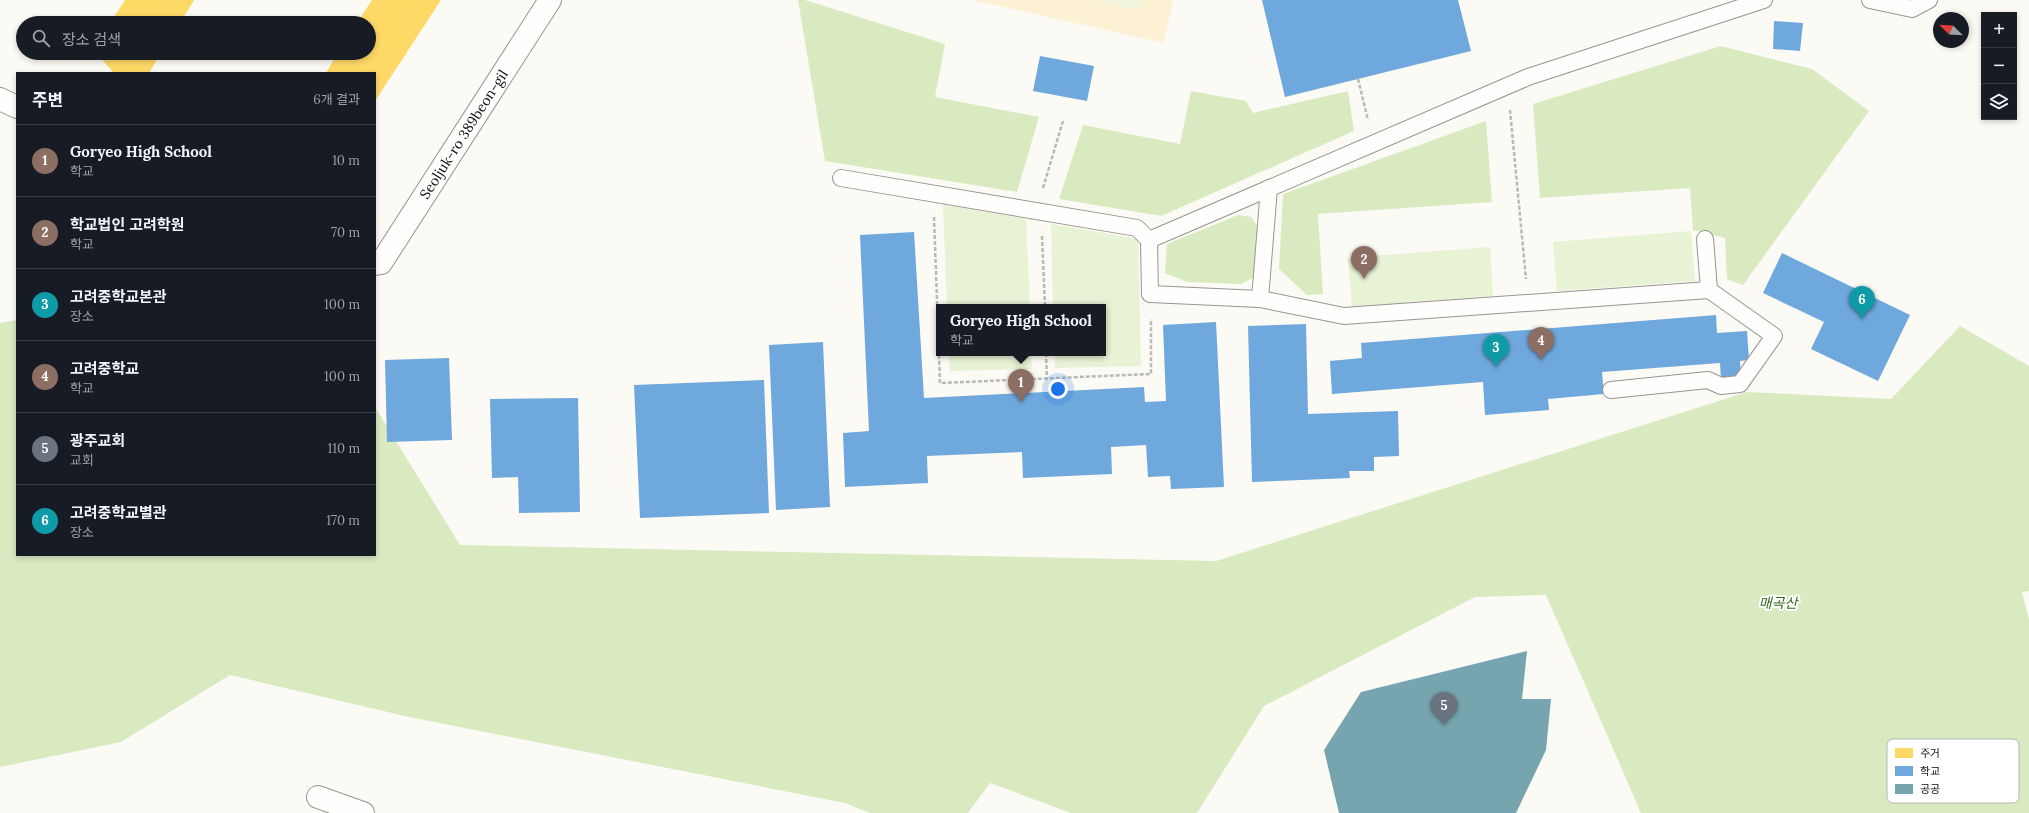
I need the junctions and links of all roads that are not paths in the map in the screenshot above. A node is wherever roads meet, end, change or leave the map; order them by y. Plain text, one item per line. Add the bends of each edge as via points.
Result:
1 (550, 0) edge
2 (1731, 0) edge
3 (1870, 0) edge
4 (1928, 0) edge
5 (1756, 2) edge
6 (0, 99) edge
7 (16, 107) edge
8 (841, 178) dead end
9 (1269, 188) junction
10 (1705, 239) dead end
11 (1149, 240) junction
12 (376, 264) edge
13 (1709, 290) junction
14 (1260, 299) junction
15 (1611, 390) dead end
16 (318, 797) dead end
17 (363, 813) edge

1 - 12 street, Seoljuk-ro 389beon-gil via 381,263
2 - 5 lane
3 - 4 lane via 1912,9
5 - 9 lane via 1528,77
6 - 7 street
8 - 11 lane via 1137,228
9 - 11 lane
9 - 14 lane
10 - 13 lane
11 - 14 lane via 1150,294
13 - 14 lane via 1344,316
13 - 15 lane via 1774,336 1740,384 1722,386 1708,380
16 - 17 street

